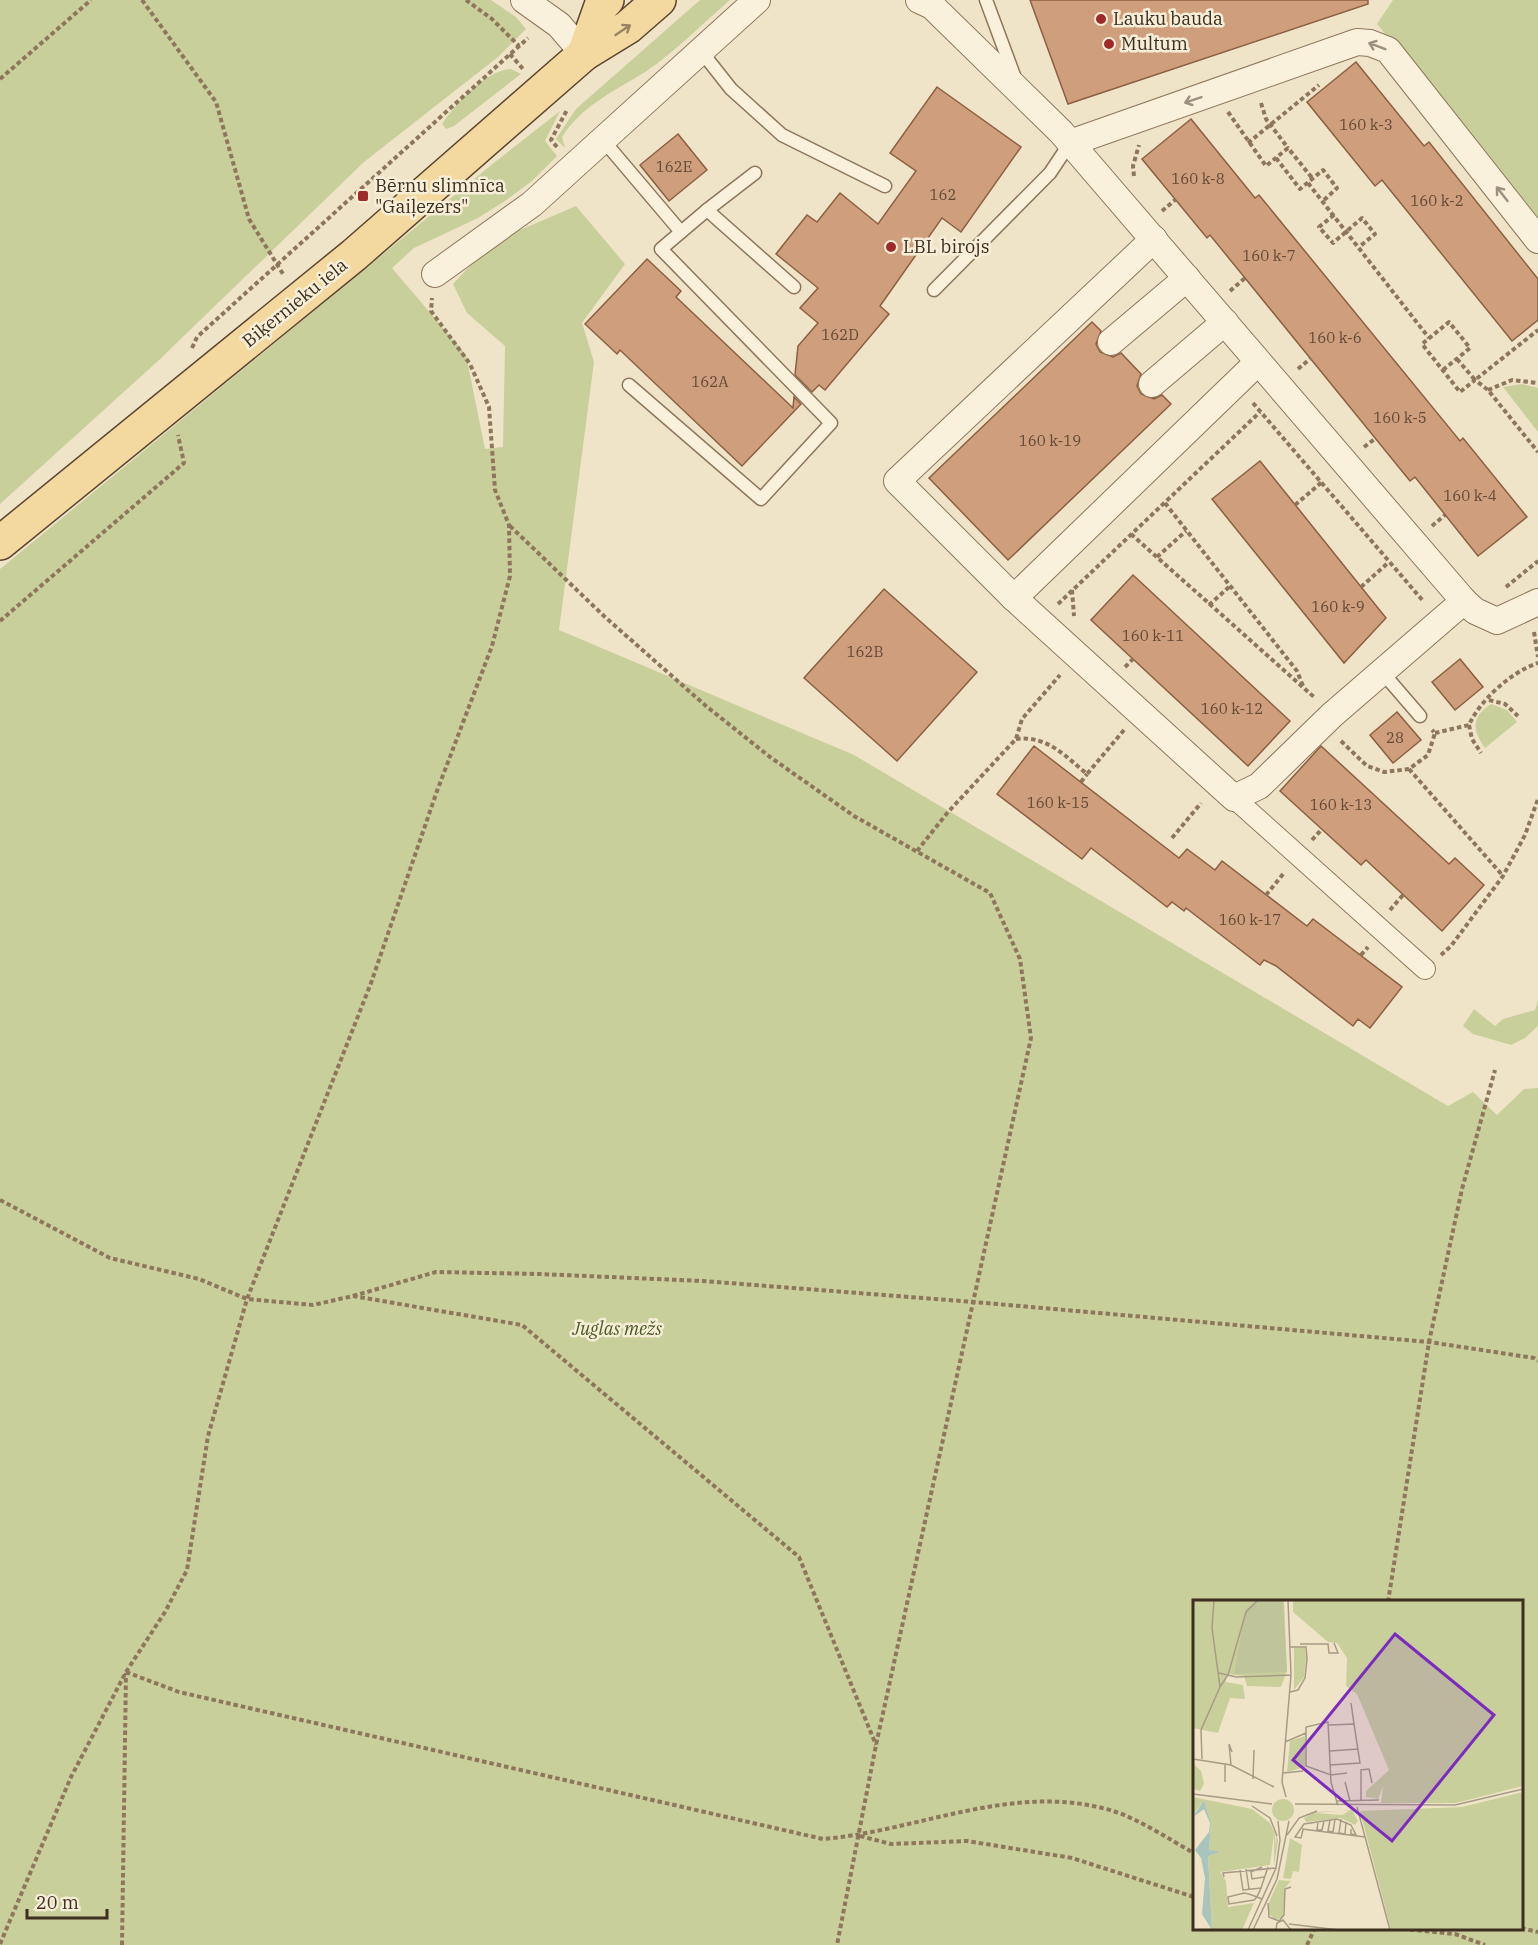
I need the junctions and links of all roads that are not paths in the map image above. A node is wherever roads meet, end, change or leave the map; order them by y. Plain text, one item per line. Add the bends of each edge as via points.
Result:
1 (524, 0) edge
2 (607, 0) edge
3 (659, 0) edge
4 (757, 0) edge
5 (986, 0) edge
6 (933, 2) edge
7 (701, 51) junction
8 (584, 54) junction
9 (1019, 89) junction
10 (603, 140) junction
11 (1070, 143) junction
12 (755, 173) dead end
13 (885, 186) dead end
14 (707, 210) junction
15 (681, 232) junction
16 (1154, 239) junction
17 (1538, 240) edge
18 (435, 274) road end
19 (1187, 278) junction
20 (794, 288) dead end
21 (934, 290) dead end
22 (1225, 322) junction
23 (1111, 342) dead end
24 (1257, 363) junction
25 (1152, 384) dead end
26 (629, 385) dead end
27 (0, 543) edge
28 (1014, 598) junction
29 (1464, 602) junction
30 (1538, 602) edge
31 (1383, 673) junction
32 (1420, 716) road end
33 (1226, 791) junction
34 (1425, 969) road end

1 - 8 street via 559,25
2 - 8 main road, Biķernieku iela via 601,6
8 -> 3 main road, Biķernieku iela via 628,27
4 - 7 street
5 - 9 lane
6 - 9 street
7 - 10 street
7 - 13 lane via 731,88 782,135
8 - 27 main road, Biķernieku iela via 299,300
9 - 11 street
10 - 15 lane
10 - 18 street via 532,204
11 - 16 street
17 -> 11 street via 1388,50 1370,43 1357,42
11 - 21 lane via 1050,173
12 - 14 lane
14 - 15 lane
14 - 20 lane
15 - 26 lane via 661,249 831,423 760,499
16 - 19 street
16 - 28 street via 897,481
19 - 22 street
19 - 23 street
22 - 24 street
22 - 25 street
24 - 28 street
24 - 29 street
28 - 33 street
29 - 30 street via 1497,621
29 - 31 street
31 - 32 lane
31 - 33 street via 1259,786
33 - 34 street

